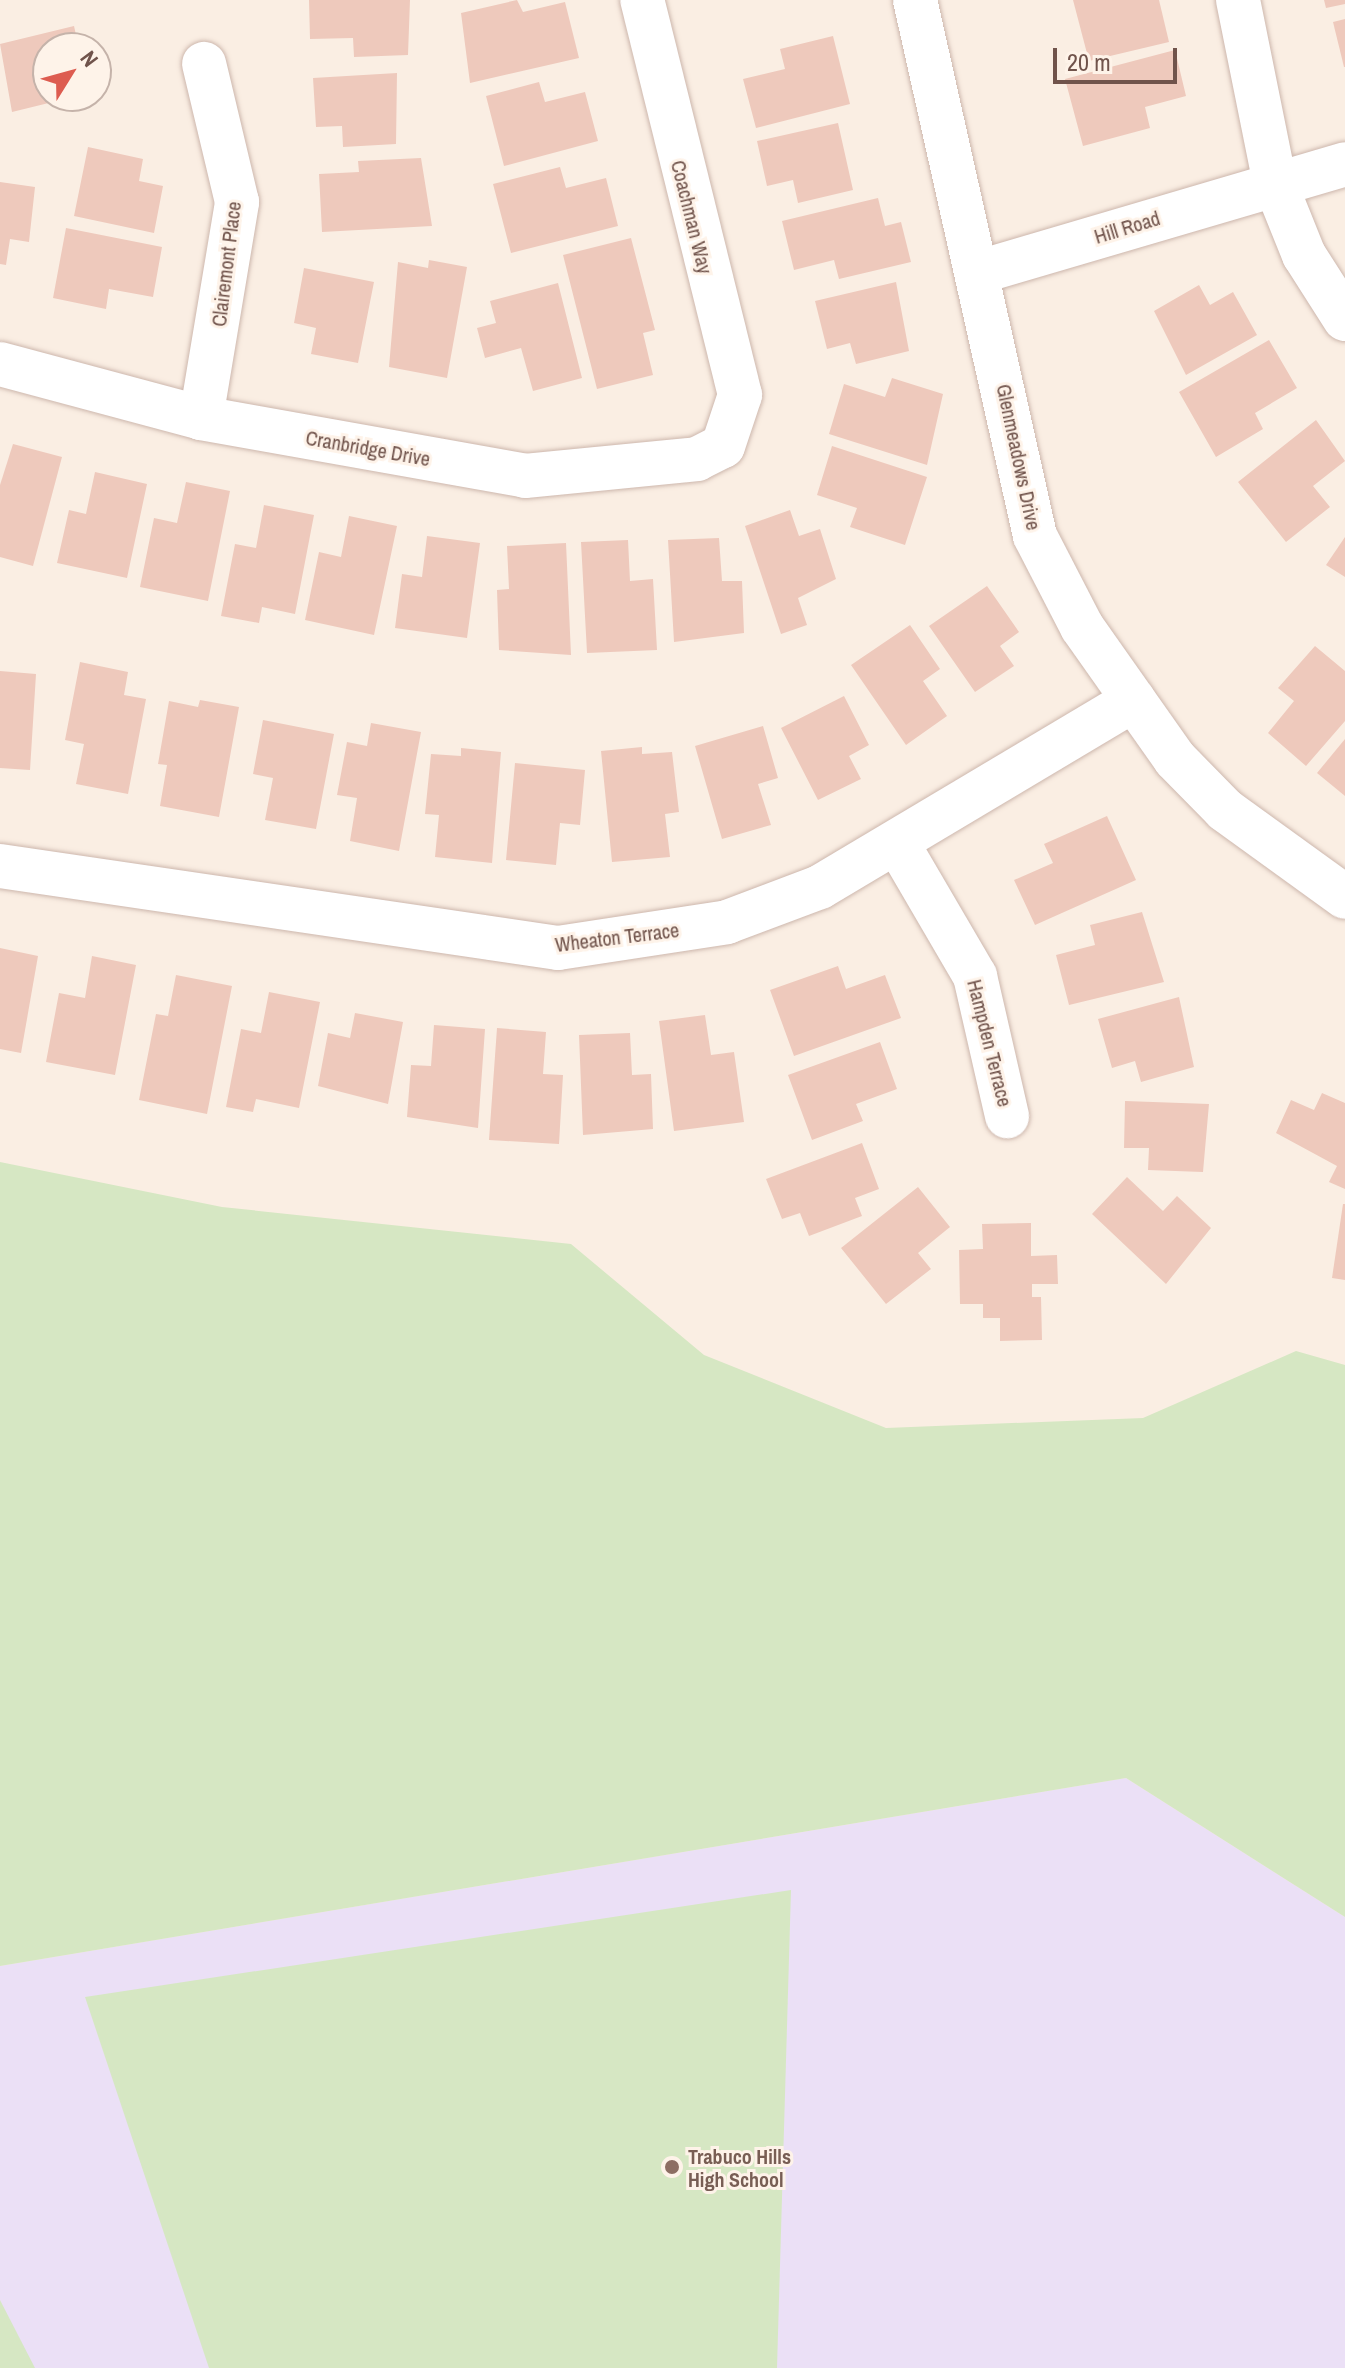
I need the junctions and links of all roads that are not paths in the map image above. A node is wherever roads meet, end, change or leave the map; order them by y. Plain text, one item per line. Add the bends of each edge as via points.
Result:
1 (642, 0) edge
2 (915, 0) edge
3 (1238, 0) edge
4 (204, 64) dead end
5 (1345, 164) edge
6 (1275, 183) junction
7 (979, 272) junction
8 (1345, 319) edge
9 (0, 364) edge
10 (201, 418) junction
11 (733, 432) joint
12 (1134, 700) junction
13 (899, 846) junction
14 (0, 866) edge
15 (1345, 897) edge
16 (1007, 1116) dead end

1 - 11 street, Coachman Way via 740,395
2 - 7 street, Glenmeadows Drive
3 - 6 street
4 - 10 street, Clairemont Place via 237,202
5 - 6 street, Hill Road
6 - 7 street, Hill Road
6 - 8 street via 1304,255
7 - 12 street, Glenmeadows Drive via 1035,536 1082,627
9 - 10 street, Cranbridge Drive
10 - 11 street, Cranbridge Drive via 525,476 697,459
12 - 13 street, Wheaton Terrace
12 - 15 street, Glenmeadows Drive via 1175,759 1225,810
13 - 14 street, Wheaton Terrace via 820,887 727,922 558,948
13 - 16 street, Hampden Terrace via 975,976

